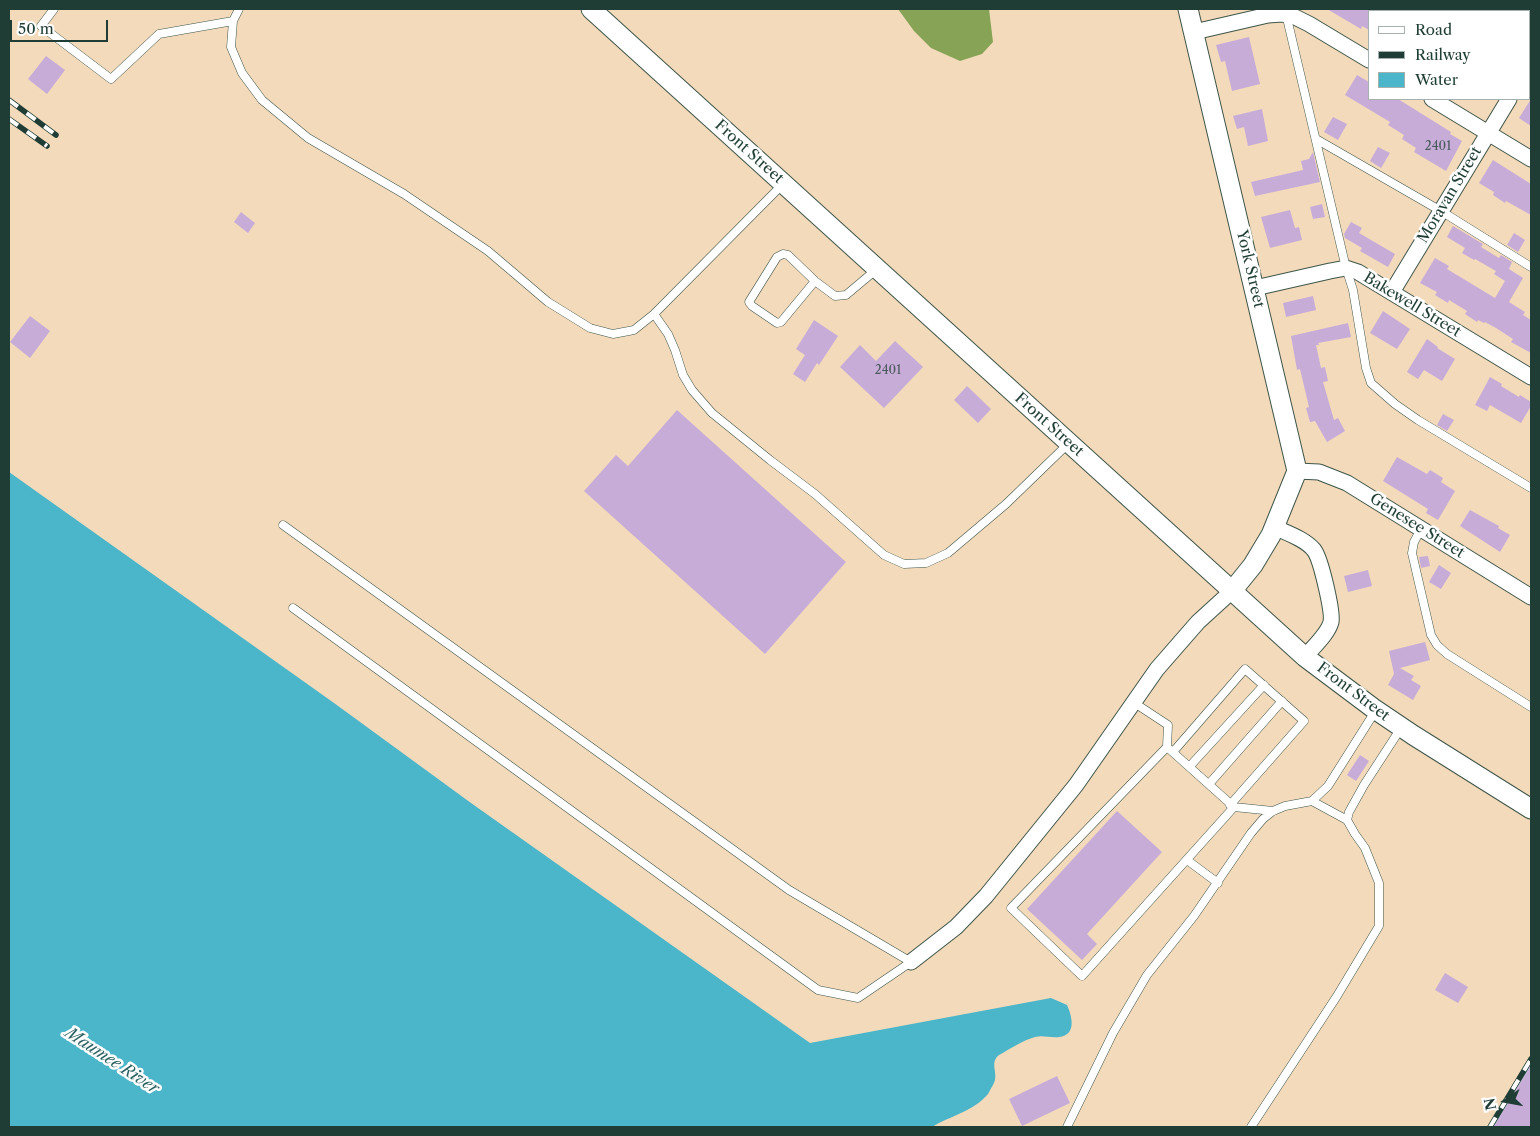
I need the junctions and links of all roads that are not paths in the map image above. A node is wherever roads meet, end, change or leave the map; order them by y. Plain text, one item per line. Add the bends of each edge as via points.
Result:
1 (54, 9) edge
2 (239, 9) edge
3 (591, 9) edge
4 (1188, 9) edge
5 (1286, 12) edge
6 (232, 22) junction
7 (1194, 32) junction
8 (1368, 59) edge
9 (1434, 100) edge
10 (1508, 100) edge
11 (1488, 133) junction
12 (1316, 139) junction
13 (1531, 159) edge
14 (783, 184) junction
15 (1440, 212) junction
16 (1531, 267) edge
17 (1346, 268) junction
18 (877, 269) junction
19 (815, 281) junction
20 (1254, 288) junction
21 (1392, 292) junction
22 (654, 314) junction
23 (1531, 377) edge
24 (1069, 442) junction
25 (1297, 471) junction
26 (1531, 488) edge
27 (283, 525) dead end
28 (1274, 526) junction
29 (1422, 529) junction
30 (1232, 591) junction
31 (1531, 597) edge
32 (293, 608) dead end
33 (1305, 657) junction
34 (1264, 685) junction
35 (1282, 701) junction
36 (1134, 702) junction
37 (1531, 707) edge
38 (1376, 710) junction
39 (1401, 728) junction
40 (1170, 749) junction
41 (1190, 766) junction
42 (1209, 784) junction
43 (1312, 801) junction
44 (1232, 806) junction
45 (1531, 809) edge
46 (1273, 811) junction
47 (1347, 820) junction
48 (1187, 860) junction
49 (1218, 884) junction
50 (911, 962) junction
51 (1067, 1127) edge
52 (1251, 1127) edge

1 - 6 lane via 41,26 111,79 159,34
2 - 6 lane
3 - 14 street, Front Street
4 - 7 street, York Street
5 - 7 street
5 - 8 street
5 - 12 lane
6 - 22 lane via 231,47 242,73 262,100 308,138 404,194 488,251 548,302 590,328 613,334 634,330
7 - 20 street, York Street
9 - 11 street
10 - 11 street, Moravan Street
11 - 13 street
11 - 15 street, Moravan Street
12 - 15 lane
12 - 17 lane
14 - 18 street, Front Street
14 - 22 lane
15 - 16 lane
15 - 21 street, Moravan Street
17 - 20 street, Bakewell Street
17 - 21 street, Bakewell Street
17 - 26 lane via 1371,384 1418,420
18 - 19 lane via 841,296 835,296
18 - 24 street, Front Street
19 - 19 lane via 783,254 777,257 749,302 777,324
20 - 25 street, York Street
21 - 23 street, Bakewell Street
22 - 24 lane via 668,334 692,390 712,413 884,555 904,564 926,563 948,553 1006,504
24 - 30 street, Front Street
25 - 28 street
25 - 29 street, Genesee Street via 1319,472 1347,483
27 - 50 lane via 789,890
28 - 30 street via 1253,565
28 - 33 street via 1315,551 1332,613 1330,624
29 - 31 street, Genesee Street
29 - 37 lane via 1412,553 1431,635 1437,645
30 - 33 street, Front Street
30 - 36 street via 1198,622 1157,669
32 - 50 lane via 818,990 858,998
33 - 38 street, Front Street
34 - 35 lane
34 - 40 lane via 1246,669
34 - 41 lane
35 - 42 lane
35 - 44 lane via 1304,721
36 - 40 lane via 1168,725
36 - 50 street via 1076,785 986,896 956,927
38 - 39 street, Front Street
38 - 43 lane via 1328,786
39 - 45 street, Front Street
39 - 47 lane via 1364,785
40 - 41 lane
40 - 48 lane via 1011,908 1082,976
41 - 42 lane
42 - 44 lane
43 - 46 lane
43 - 47 lane
44 - 46 lane
44 - 48 lane
46 - 49 lane via 1251,833
47 - 52 lane via 1365,848 1378,883 1380,926
48 - 49 lane
49 - 51 lane via 1147,975 1113,1033

